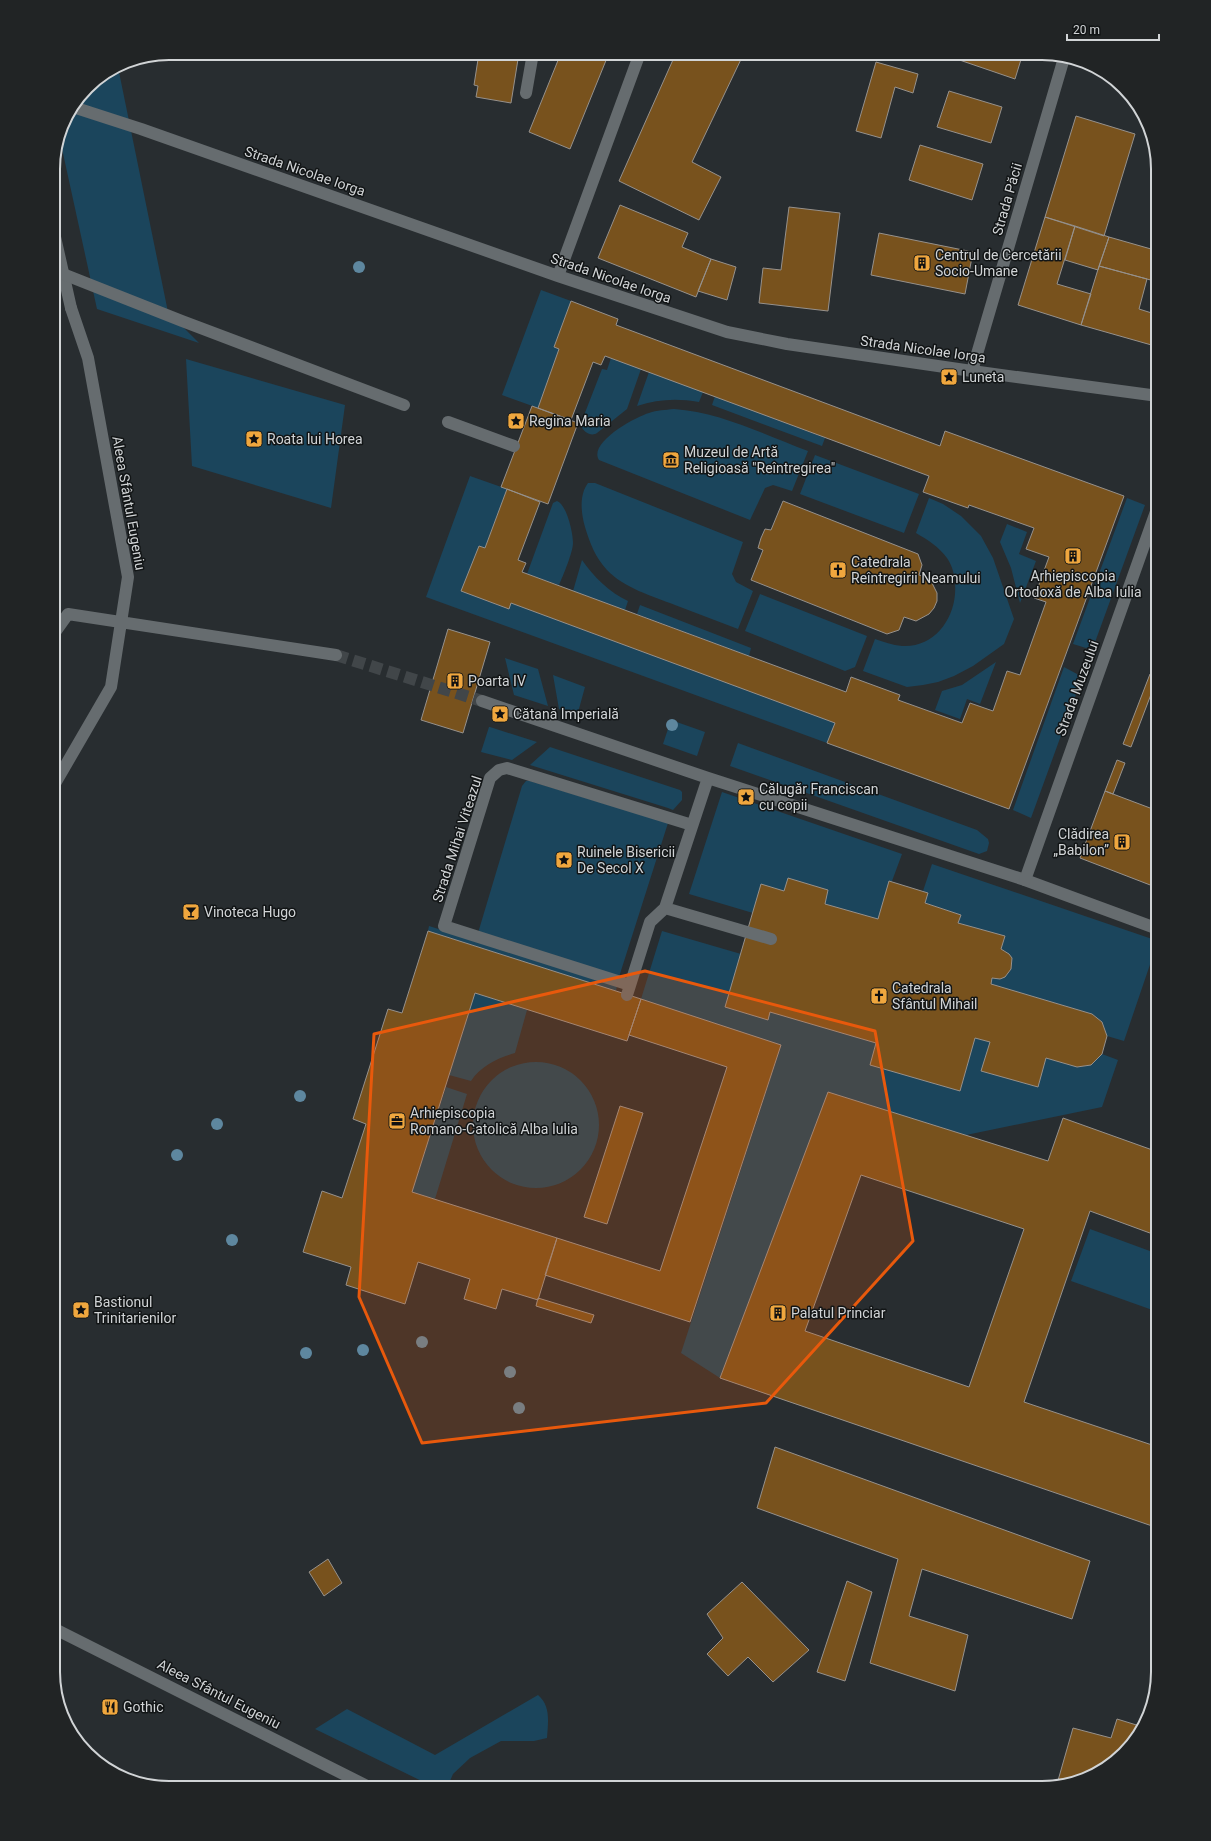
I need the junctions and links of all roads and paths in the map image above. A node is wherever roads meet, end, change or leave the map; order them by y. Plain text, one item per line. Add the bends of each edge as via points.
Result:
1 (532, 60) edge
2 (637, 60) edge
3 (1063, 62) edge
4 (526, 93) dead end
5 (78, 108) edge
6 (60, 259) edge
7 (60, 273) edge
8 (558, 276) junction
9 (972, 371) junction
10 (1151, 395) edge
11 (404, 405) dead end
12 (448, 422) dead end
13 (514, 446) dead end
14 (1151, 526) edge
15 (60, 626) edge
16 (336, 655) tunnel mouth
17 (482, 700) tunnel mouth
18 (60, 775) edge
19 (708, 778) junction
20 (692, 825) junction
21 (1025, 880) junction
22 (665, 908) junction
23 (1151, 926) edge
24 (771, 940) dead end
25 (60, 1632) edge
26 (357, 1781) edge

1 - 4 street
2 - 8 street
3 - 9 street, Strada Păcii
5 - 8 street, Strada Nicolae Iorga
6 - 18 street, Aleea Sfântul Eugeniu via 71,308 88,358 128,577 111,687
7 - 11 street
8 - 9 street, Strada Nicolae Iorga via 727,332 787,344
9 - 10 street, Strada Nicolae Iorga
12 - 13 street
14 - 21 street, Strada Muzeului
15 - 16 street via 68,614
17 - 19 street
19 - 20 street, Strada Mihai Viteazul
19 - 21 street
20 - 22 street, Strada Mihai Viteazul
20 - 22 street, Strada Mihai Viteazul via 507,768 499,770 490,778 444,926 629,990 650,922
21 - 23 street
22 - 24 street
25 - 26 street, Aleea Sfântul Eugeniu

